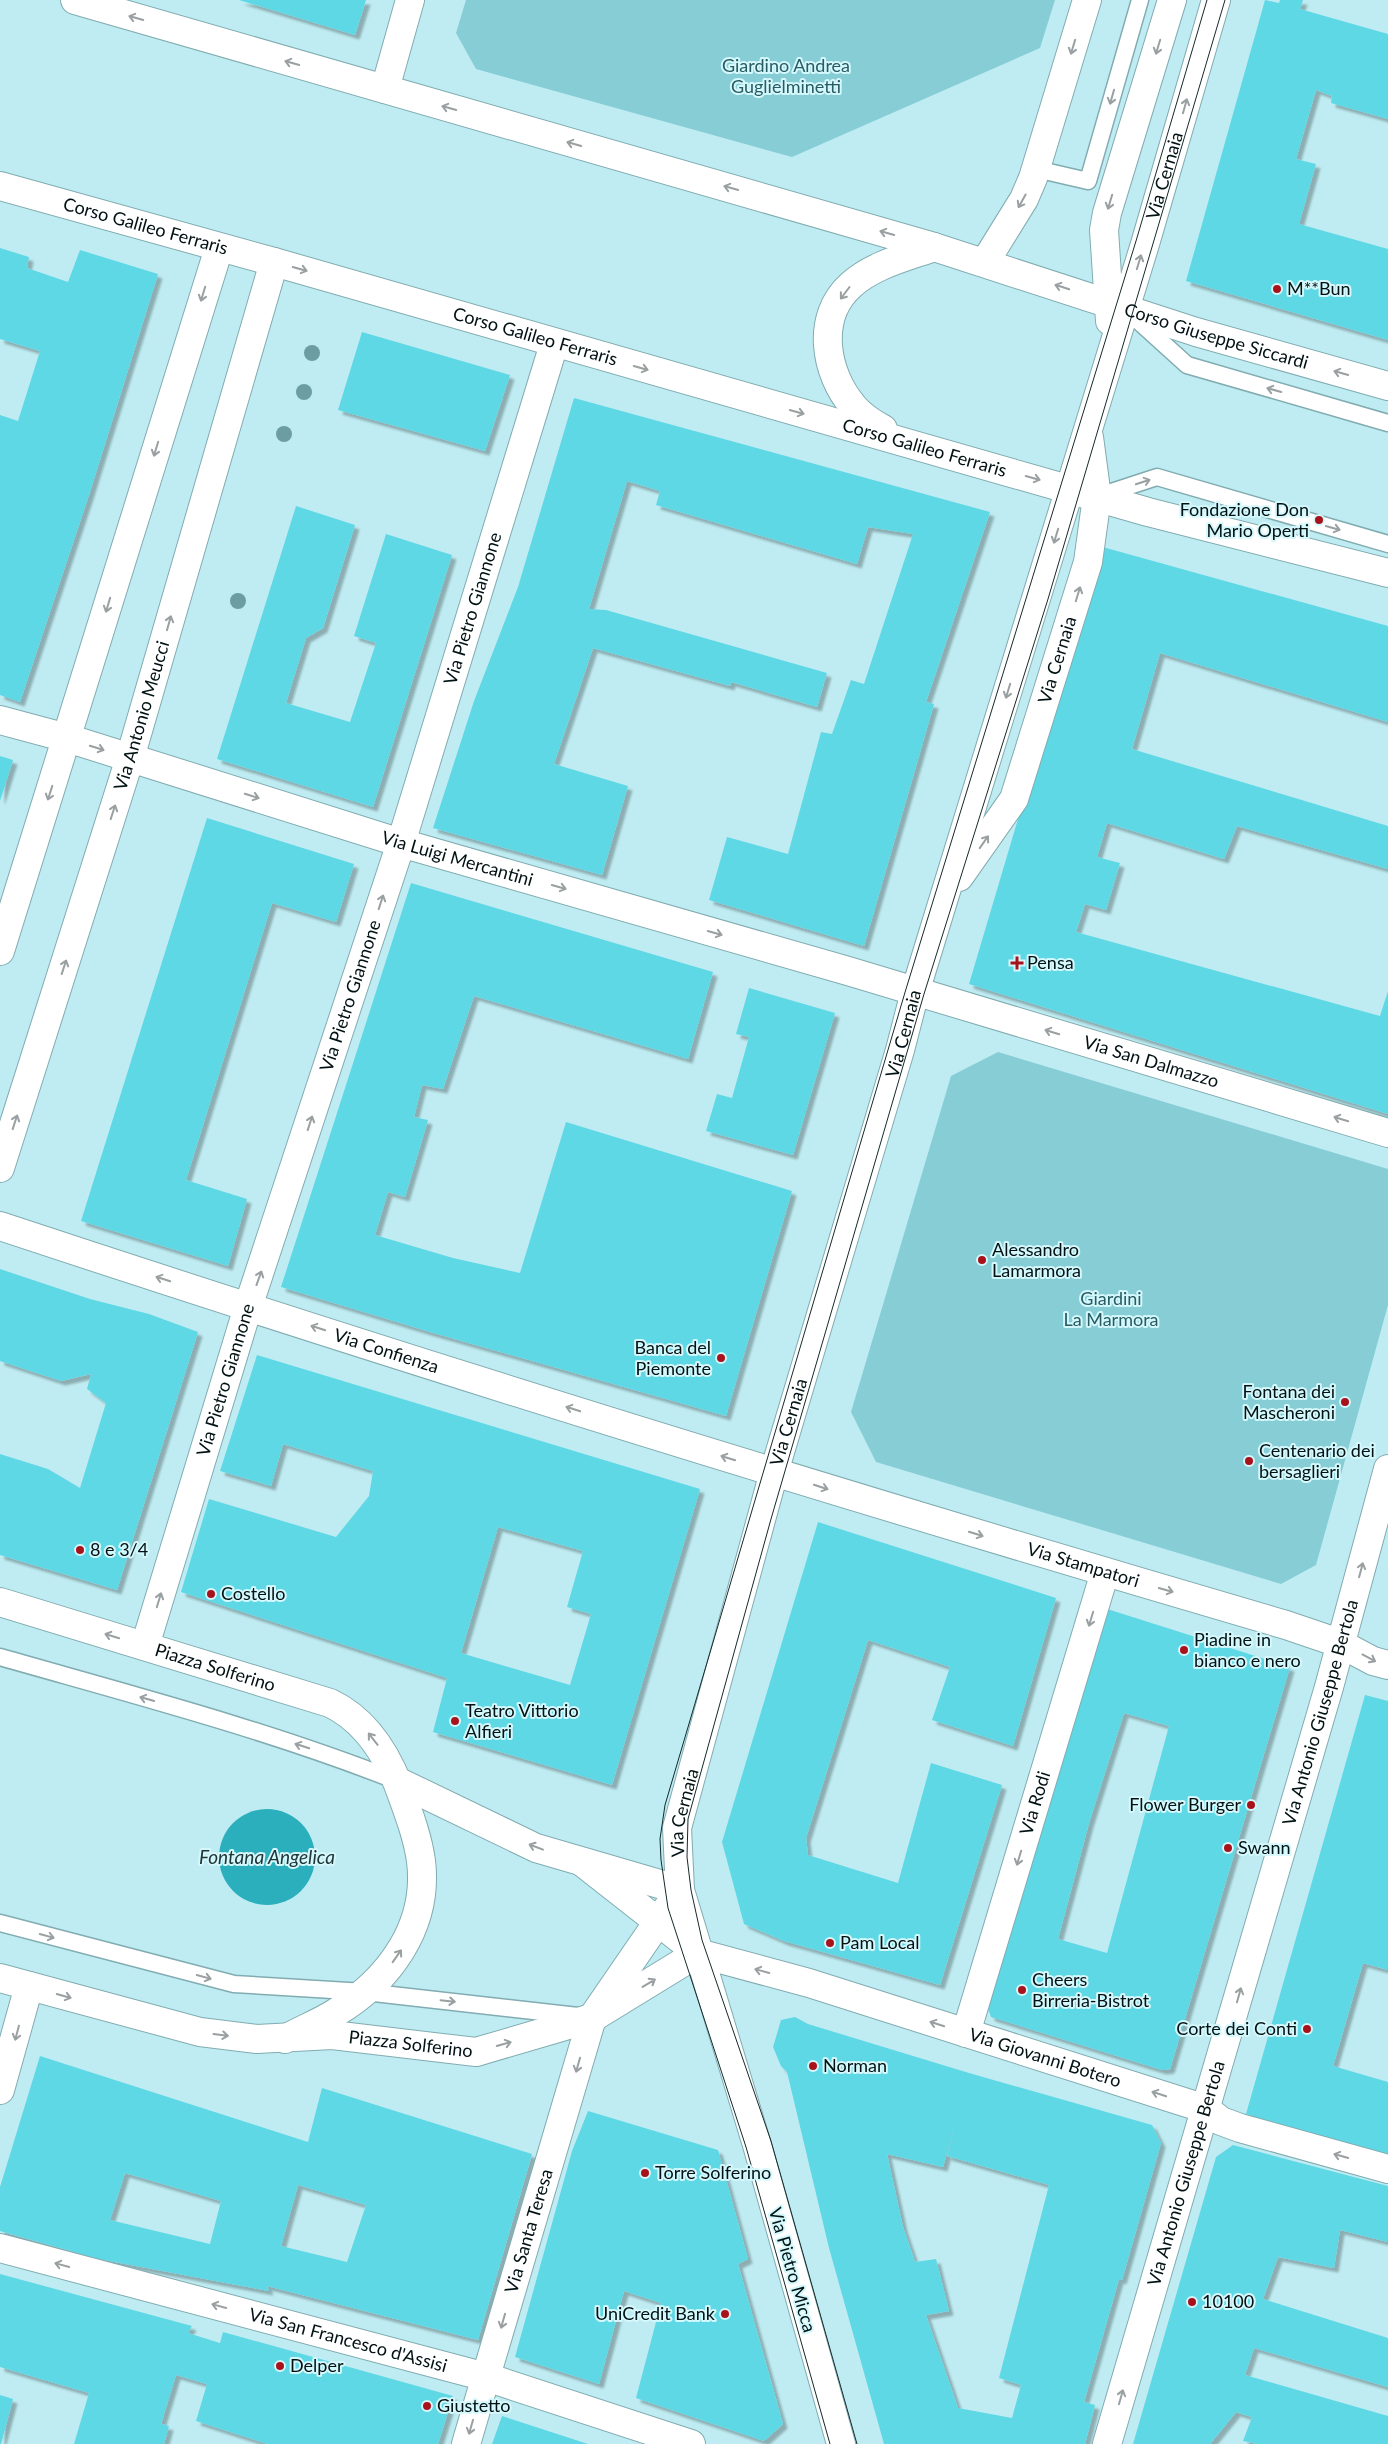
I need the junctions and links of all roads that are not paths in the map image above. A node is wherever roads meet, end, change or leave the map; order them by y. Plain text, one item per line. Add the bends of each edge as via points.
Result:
1 (75, 0) edge
2 (410, 0) edge
3 (1087, 0) edge
4 (1140, 0) edge
5 (1172, 0) edge
6 (1216, 0) edge
7 (385, 89) junction
8 (1036, 169) junction
9 (0, 186) edge
10 (934, 246) junction
11 (219, 248) junction
12 (274, 262) junction
13 (985, 262) junction
14 (1117, 306) junction
15 (554, 344) junction
16 (1388, 386) edge
17 (1388, 423) edge
18 (1088, 430) junction
19 (901, 441) junction
20 (1070, 489) junction
21 (1097, 497) junction
22 (1388, 544) edge
23 (1388, 573) edge
24 (0, 720) edge
25 (67, 738) junction
26 (130, 758) junction
27 (401, 842) junction
28 (945, 896) junction
29 (0, 951) edge
30 (915, 992) junction
31 (1388, 1133) edge
32 (0, 1168) edge
33 (0, 1226) edge
34 (248, 1308) junction
35 (1388, 1469) edge
36 (774, 1472) junction
37 (1105, 1572) junction
38 (0, 1602) edge
39 (1339, 1643) junction
40 (145, 1646) junction
41 (0, 1657) edge
42 (1388, 1665) edge
43 (397, 1781) junction
44 (582, 1862) junction
45 (680, 1890) junction
46 (658, 1921) junction
47 (0, 1923) edge
48 (698, 1953) junction
49 (0, 1978) edge
50 (29, 1986) junction
51 (365, 1992) junction
52 (592, 2018) junction
53 (966, 2033) junction
54 (285, 2039) junction
55 (0, 2090) edge
56 (1206, 2109) junction
57 (1388, 2169) edge
58 (0, 2248) edge
59 (486, 2377) junction
60 (466, 2444) edge
61 (691, 2444) edge
62 (841, 2444) edge
63 (1107, 2444) edge

7 -> 1 street
2 - 7 street
3 -> 8 street
4 -> 8 lane via 1088,181
5 -> 14 street, Via Cernaia via 1107,213 1104,230
14 -> 6 street, Via Cernaia
10 -> 7 street
8 -> 13 street via 1024,199
9 - 11 street, Corso Galileo Ferraris
10 - 13 street
10 -> 19 street via 865,275 850,286 830,321 830,359 847,398 863,416
11 - 12 street, Corso Galileo Ferraris
11 -> 25 street
12 -> 15 street, Corso Galileo Ferraris
26 -> 12 street, Via Antonio Meucci
14 -> 13 street
16 -> 14 street, Corso Giuseppe Siccardi via 1196,332
17 -> 14 lane, Corso Giuseppe Siccardi via 1187,365
14 - 18 street, Via Cernaia via 1112,350
15 -> 19 street, Corso Galileo Ferraris
15 - 27 street, Via Pietro Giannone
18 - 20 street, Via Cernaia
18 - 21 street, Via Cernaia
19 -> 20 street, Corso Galileo Ferraris
20 - 21 street
20 -> 28 street, Via Cernaia
21 -> 22 lane via 1157,477
21 - 23 street
28 -> 21 street, Via Cernaia via 1014,799 1088,562
24 - 25 street, Via Luigi Mercantini
25 -> 26 street, Via Luigi Mercantini
25 -> 29 street
26 -> 27 street, Via Luigi Mercantini
32 -> 26 street, Via Antonio Meucci
27 -> 30 street, Via Luigi Mercantini
34 -> 27 street, Via Pietro Giannone
28 - 30 street, Via Cernaia
31 -> 30 street, Via San Dalmazzo
30 - 36 street, Via Cernaia
34 -> 33 street, Via Confienza
36 -> 34 street, Via Confienza
40 -> 34 street, Via Pietro Giannone
39 -> 35 street, Via Antonio Giuseppe Bertola
36 -> 37 street, Via Stampatori
36 - 45 street, Via Cernaia via 681,1810 677,1828
37 -> 39 street, Via Stampatori
37 -> 53 street, Via Rodi
40 -> 38 street, Piazza Solferino
39 -> 42 street, Via Stampatori via 1372,1661
56 -> 39 street, Via Antonio Giuseppe Bertola
43 -> 40 street, Piazza Solferino via 372,1736 343,1709
43 -> 41 lane via 246,1728
44 -> 43 street via 536,1848
51 -> 43 street, Piazza Solferino via 400,1953 419,1910 421,1862 418,1844
44 - 45 street
44 - 46 street
45 - 46 street
45 - 48 street, Via Cernaia
46 - 48 street
46 - 52 street
47 -> 51 lane via 234,1984
52 -> 48 street, Piazza Solferino
53 -> 48 street, Via Giovanni Botero via 809,1983
48 - 62 street, Via Pietro Micca via 754,2136
49 - 50 street, Piazza Solferino
50 -> 54 street, Piazza Solferino via 190,2030 257,2039
50 -> 55 street
51 -> 52 lane
51 - 54 street, Piazza Solferino via 335,2013
54 -> 52 street, Piazza Solferino via 332,2035 476,2052
52 -> 59 street, Via Santa Teresa
56 -> 53 street, Via Giovanni Botero
57 -> 56 street, Via Giovanni Botero via 1237,2127 1221,2121
63 -> 56 street, Via Antonio Giuseppe Bertola
59 -> 58 street, Via San Francesco d'Assisi
59 -> 60 street, Via Santa Teresa
59 - 61 street, Via San Francesco d'Assisi

